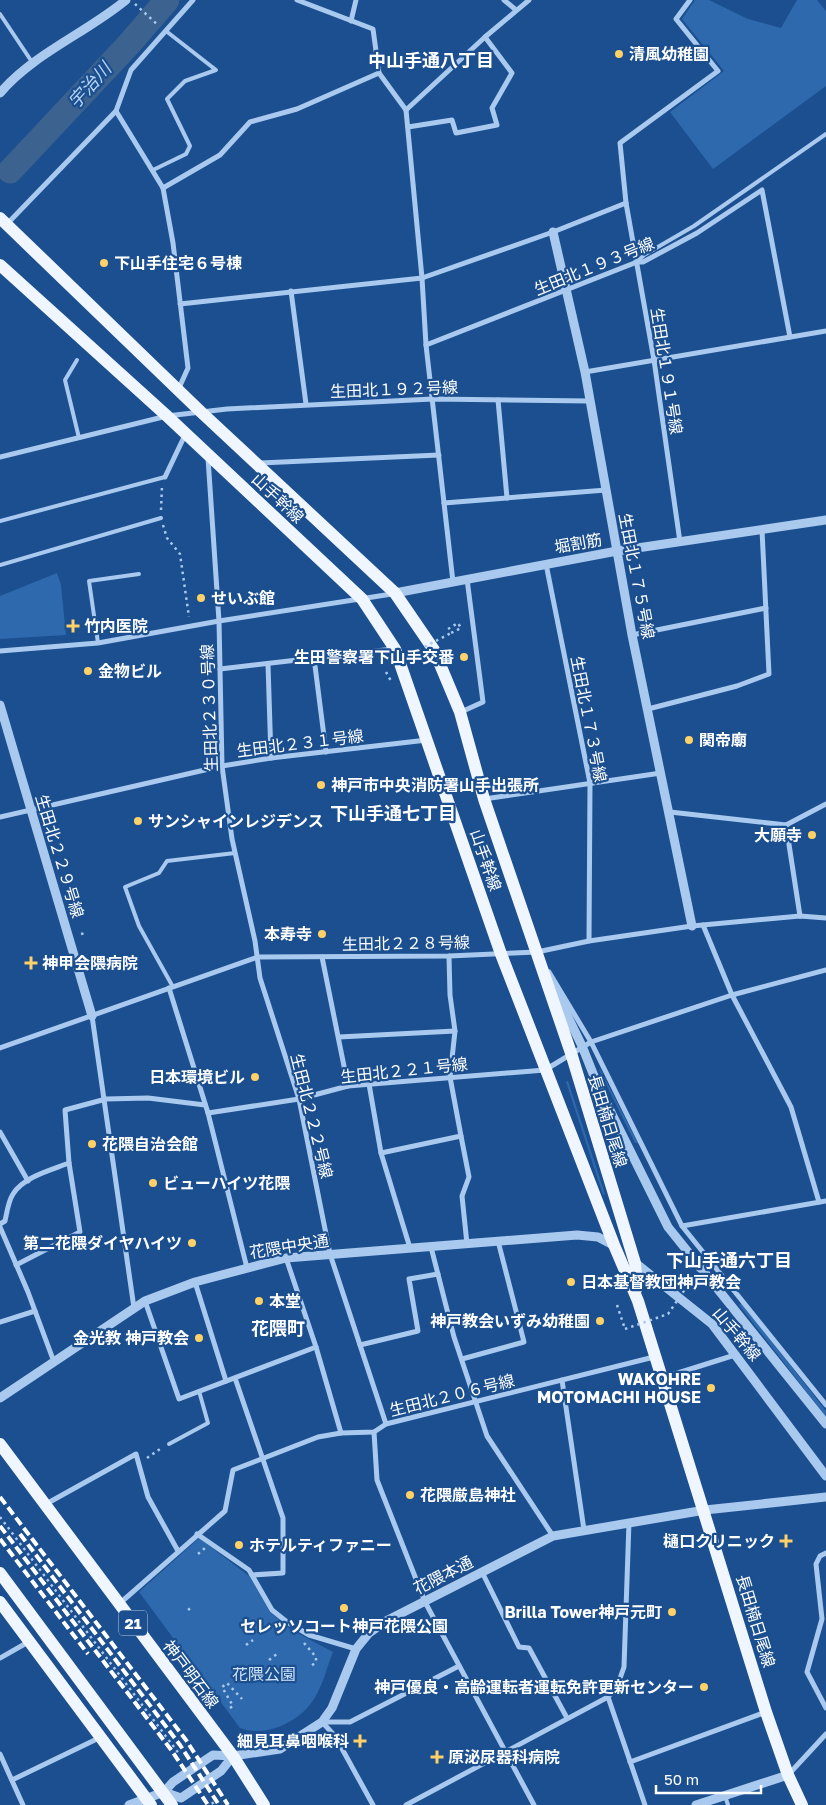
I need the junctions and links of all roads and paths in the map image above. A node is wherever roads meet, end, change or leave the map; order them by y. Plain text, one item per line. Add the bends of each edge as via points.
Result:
1 (126, 0) edge
2 (192, 0) edge
3 (297, 0) edge
4 (356, 0) edge
5 (504, 0) edge
6 (529, 0) edge
7 (690, 0) edge
8 (516, 10) junction
9 (143, 11) dead end
10 (0, 14) edge
11 (351, 21) junction
12 (160, 27) dead end
13 (166, 31) junction
14 (484, 36) junction
15 (33, 64) junction
16 (379, 73) junction
17 (0, 93) edge
18 (406, 110) junction
19 (116, 111) junction
20 (408, 127) junction
21 (826, 134) edge
22 (153, 170) junction
23 (163, 188) junction
24 (626, 203) junction
25 (3, 221) edge
26 (553, 232) junction
27 (637, 262) junction
28 (0, 265) edge
29 (422, 278) junction
30 (568, 290) junction
31 (291, 292) junction
32 (180, 304) junction
33 (826, 331) edge
34 (790, 337) junction
35 (426, 345) junction
36 (77, 360) dead end
37 (654, 360) junction
38 (585, 372) junction
39 (178, 389) junction
40 (433, 399) junction
41 (498, 400) junction
42 (589, 401) junction
43 (306, 404) junction
44 (201, 412) junction
45 (167, 416) junction
46 (185, 433) junction
47 (79, 438) junction
48 (208, 455) junction
49 (439, 455) junction
50 (0, 457) edge
51 (258, 464) junction
52 (165, 477) junction
53 (606, 490) junction
54 (507, 498) junction
55 (444, 503) junction
56 (161, 518) junction
57 (826, 520) edge
58 (0, 521) edge
59 (762, 530) junction
60 (680, 542) junction
61 (617, 551) junction
62 (546, 564) junction
63 (0, 565) edge
64 (139, 574) dead end
65 (466, 579) junction
66 (452, 582) junction
67 (395, 593) junction
68 (362, 599) junction
69 (766, 608) junction
70 (219, 621) junction
71 (190, 626) junction
72 (448, 628) dead end
73 (632, 635) junction
74 (98, 643) junction
75 (396, 648) junction
76 (0, 651) edge
77 (314, 658) junction
78 (268, 664) junction
79 (390, 665) dead end
80 (220, 669) junction
81 (0, 705) edge
82 (648, 709) junction
83 (460, 712) junction
84 (428, 740) junction
85 (326, 752) junction
86 (271, 758) junction
87 (222, 766) junction
88 (661, 773) junction
89 (590, 783) junction
90 (484, 799) junction
91 (826, 804) edge
92 (30, 810) junction
93 (670, 812) junction
94 (0, 818) edge
95 (786, 825) junction
96 (235, 853) junction
97 (800, 916) junction
98 (826, 918) edge
99 (703, 925) junction
100 (692, 926) junction
101 (86, 933) dead end
102 (81, 934) dead end
103 (589, 941) junction
104 (537, 952) junction
105 (501, 954) junction
106 (449, 956) junction
107 (258, 957) junction
108 (322, 957) junction
109 (826, 970) edge
110 (171, 987) junction
111 (732, 995) junction
112 (92, 1016) junction
113 (455, 1031) junction
114 (339, 1037) junction
115 (587, 1044) junction
116 (0, 1048) edge
117 (571, 1054) junction
118 (545, 1070) junction
119 (450, 1077) junction
120 (369, 1084) junction
121 (348, 1086) junction
122 (106, 1099) junction
123 (299, 1099) junction
124 (205, 1105) junction
125 (208, 1113) junction
126 (0, 1132) edge
127 (461, 1136) junction
128 (381, 1153) junction
129 (69, 1163) junction
130 (28, 1181) junction
131 (826, 1201) edge
132 (819, 1202) junction
133 (0, 1226) edge
134 (682, 1226) junction
135 (498, 1241) junction
136 (466, 1244) junction
137 (614, 1245) junction
138 (431, 1247) junction
139 (410, 1248) junction
140 (712, 1250) dead end
141 (330, 1254) junction
142 (286, 1258) junction
143 (634, 1263) junction
144 (16, 1264) junction
145 (247, 1268) junction
146 (438, 1274) junction
147 (195, 1282) junction
148 (638, 1300) junction
149 (145, 1301) junction
150 (617, 1305) dead end
151 (134, 1308) junction
152 (35, 1311) junction
153 (0, 1322) edge
154 (360, 1345) junction
155 (316, 1347) junction
156 (736, 1355) junction
157 (655, 1357) junction
158 (462, 1359) junction
159 (54, 1362) junction
160 (235, 1378) junction
161 (662, 1378) junction
162 (562, 1380) junction
163 (226, 1381) junction
164 (199, 1391) junction
165 (0, 1398) edge
166 (476, 1402) junction
167 (826, 1404) edge
168 (386, 1424) junction
169 (826, 1424) edge
170 (374, 1432) junction
171 (341, 1433) junction
172 (0, 1444) edge
173 (169, 1444) joint
174 (264, 1457) junction
175 (148, 1465) dead end
176 (826, 1476) edge
177 (826, 1497) edge
178 (45, 1504) junction
179 (705, 1510) junction
180 (0, 1517) edge
181 (629, 1522) junction
182 (584, 1530) junction
183 (197, 1534) junction
184 (553, 1536) junction
185 (178, 1551) junction
186 (826, 1554) edge
187 (482, 1572) junction
188 (0, 1573) edge
189 (252, 1575) junction
190 (0, 1602) edge
191 (425, 1602) junction
192 (119, 1604) junction
193 (192, 1607) dead end
194 (188, 1610) dead end
195 (302, 1639) dead end
196 (253, 1640) dead end
197 (30, 1641) junction
198 (246, 1645) dead end
199 (356, 1649) junction
200 (277, 1654) dead end
201 (0, 1658) edge
202 (269, 1660) dead end
203 (459, 1666) junction
204 (310, 1667) dead end
205 (608, 1697) junction
206 (242, 1700) dead end
207 (230, 1708) dead end
208 (826, 1708) edge
209 (766, 1712) junction
210 (567, 1718) junction
211 (322, 1722) junction
212 (826, 1734) edge
213 (101, 1737) junction
214 (506, 1751) junction
215 (0, 1754) edge
216 (180, 1754) dead end
217 (233, 1756) junction
218 (630, 1762) junction
219 (788, 1775) junction
220 (12, 1780) junction
221 (164, 1792) junction
222 (726, 1800) edge
223 (149, 1802) edge
224 (23, 1805) edge
225 (129, 1805) edge
226 (172, 1805) edge
227 (264, 1805) edge
228 (373, 1805) edge
229 (406, 1805) edge
230 (534, 1805) edge
231 (645, 1805) edge
232 (696, 1805) edge
233 (802, 1805) edge

1 - 15 street
2 - 13 street
3 - 11 street
4 - 11 street
5 - 8 street
6 - 8 street
7 - 24 street, 生田北１９１号線 via 676,19 718,71 620,143
8 - 14 street
9 - 12 path
10 - 15 lane
11 - 16 street via 373,30
13 - 19 street via 131,70
13 - 22 lane via 216,70 185,81 167,99 190,146 186,154
14 - 18 street
14 - 20 street via 512,73 492,108 497,125 456,132 452,120
15 - 17 street via 14,76
16 - 18 street
16 - 23 street via 297,109 250,122 220,155
18 - 20 street
19 - 22 street
19 - 25 street
20 - 29 street
21 - 27 lane
22 - 23 street
23 - 32 street
24 - 26 street
24 - 27 street, 生田北１９１号線
25 - 39 main road, 山手幹線
26 - 29 street
26 - 30 street, 生田北１７５号線
27 - 30 street, 生田北１９３号線
27 - 34 street, 生田北１９３号線 via 644,262 697,233 762,190
27 - 37 street, 生田北１９１号線
28 - 45 main road, 山手幹線
29 - 31 street
29 - 35 street
30 - 35 street, 生田北１９３号線
30 - 38 street, 生田北１７５号線
31 - 32 street
31 - 43 street
32 - 39 street via 188,368
33 - 34 street
34 - 37 street
35 - 40 street
36 - 47 lane via 65,380
37 - 38 street
37 - 60 street, 生田北１９１号線
38 - 42 street, 生田北１７５号線
39 - 44 main road, 山手幹線
40 - 41 street, 生田北１９２号線
40 - 43 street, 生田北１９２号線
40 - 49 street
41 - 42 street, 生田北１９２号線
41 - 54 street
42 - 53 street, 生田北１７５号線
43 - 44 street, 生田北１９２号線
44 - 45 street, 生田北１９２号線
44 - 51 main road, 山手幹線
45 - 46 main road, 山手幹線
45 - 47 street, 生田北１９２号線
46 - 48 main road, 山手幹線
46 - 52 street
47 - 50 street, 生田北１９２号線
48 - 68 main road, 山手幹線
48 - 70 street, 生田北２３０号線
49 - 51 street
49 - 55 street
51 - 67 main road, 山手幹線
52 - 56 path via 161,492
52 - 58 lane
53 - 54 street
53 - 61 street, 生田北１７５号線
54 - 55 street
55 - 66 street
56 - 63 lane
56 - 71 path via 166,538 180,554
57 - 59 street, 堀割筋
59 - 60 street, 堀割筋
59 - 69 street
60 - 61 street, 堀割筋
61 - 62 street, 堀割筋
61 - 73 street, 生田北１７５号線
62 - 65 street, 堀割筋
62 - 89 street, 生田北１７３号線
64 - 74 lane via 89,581
65 - 66 street, 堀割筋
65 - 83 street via 483,702
66 - 67 street, 堀割筋
67 - 68 street
67 - 83 main road, 山手幹線 via 434,650
68 - 70 street
68 - 75 main road, 山手幹線
69 - 73 street
69 - 82 street via 769,674 737,686
70 - 71 street
70 - 80 street, 生田北２３０号線
71 - 74 street
72 - 79 path, bridge via 458,623 461,628
73 - 82 street, 生田北１７５号線
74 - 76 street
75 - 77 street
75 - 84 main road, 山手幹線
77 - 78 street
77 - 85 street
78 - 80 street
78 - 86 street
80 - 87 street, 生田北２３０号線
81 - 92 street, 生田北２２９号線
82 - 88 street, 生田北１７５号線
83 - 90 main road, 山手幹線
84 - 85 street, 生田北２３１号線
84 - 105 main road, 山手幹線
85 - 86 street, 生田北２３１号線
86 - 87 street, 生田北２３１号線
87 - 92 street, 生田北２３１号線
87 - 96 street, 生田北２３０号線
88 - 89 street
88 - 93 street, 生田北１７５号線
89 - 90 street
89 - 103 street, 生田北１７３号線
90 - 104 main road, 山手幹線
91 - 95 street
92 - 94 street, 生田北２３１号線
92 - 112 street, 生田北２２９号線
93 - 95 street
93 - 100 street, 生田北１７５号線
95 - 97 street
96 - 107 street, 生田北２３０号線
96 - 110 lane via 167,861 159,873 125,887 139,926
97 - 98 street, 生田北２２８号線
97 - 99 street, 生田北２２８号線
99 - 100 street, 生田北２２８号線
99 - 111 street
100 - 103 street, 生田北２２８号線
101 - 102 path
103 - 104 street, 生田北２２８号線
104 - 105 street, 生田北２２８号線
104 - 115 street, 山手幹線
104 - 117 main road, 長田楠日尾線
105 - 106 street, 生田北２２８号線
105 - 118 main road, 山手幹線
106 - 108 street, 生田北２２８号線
106 - 113 street
107 - 108 street, 生田北２２８号線
107 - 110 street, 生田北２２８号線
107 - 123 street, 生田北２２２号線 via 260,978
108 - 114 street
109 - 111 street
110 - 112 street, 生田北２２８号線
110 - 124 street
111 - 115 street
111 - 132 street via 791,1107
112 - 116 street, 生田北２２８号線
112 - 122 street
113 - 114 street
113 - 119 street
114 - 121 street
115 - 117 street
115 - 134 street
115 - 169 street, 山手幹線 via 598,1086 668,1227
117 - 118 street
117 - 143 main road, 長田楠日尾線
118 - 119 street, 生田北２２１号線
118 - 137 main road, 山手幹線
119 - 120 street, 生田北２２１号線
119 - 127 street
120 - 121 street, 生田北２２１号線
120 - 128 street
121 - 123 street, 生田北２２１号線
122 - 124 street via 148,1098
122 - 129 street via 65,1110
122 - 151 street
123 - 125 street, 生田北２２１号線
123 - 141 street, 生田北２２２号線
124 - 125 street
125 - 145 street
126 - 130 street
127 - 128 street
127 - 136 street via 469,1177 462,1196
128 - 139 street
129 - 130 street
129 - 144 street via 80,1232
130 - 133 street via 14,1192 5,1222
131 - 132 street
132 - 134 street
133 - 144 street
134 - 167 street
135 - 136 street, 花隈中央通
135 - 137 street, 花隈中央通 via 577,1235 598,1237
135 - 158 street via 524,1342
136 - 138 street, 花隈中央通
137 - 143 street, 山手幹線
137 - 148 main road, 長田楠日尾線
138 - 139 street, 花隈中央通
138 - 146 street
139 - 141 street, 花隈中央通
140 - 150 path, bridge via 668,1314 625,1329
141 - 142 street, 花隈中央通
141 - 154 street, 生田北２２２号線
142 - 145 street, 花隈中央通
142 - 155 street
143 - 148 main road, 長田楠日尾線
143 - 156 street, 山手幹線 via 712,1324
144 - 152 street
145 - 147 street, 花隈中央通
146 - 154 street via 409,1280 418,1331
146 - 158 street
147 - 149 street, 花隈中央通
147 - 163 street
148 - 157 main road, 長田楠日尾線
149 - 151 street, 花隈中央通
149 - 164 street via 179,1399
151 - 159 street, 花隈中央通
152 - 153 street
152 - 159 street
154 - 168 street, 生田北２２２号線
155 - 160 street
155 - 171 street
156 - 161 street
156 - 176 street, 山手幹線
157 - 161 main road, 長田楠日尾線
157 - 162 street, 生田北２０６号線
158 - 166 street
159 - 165 street, 花隈中央通
160 - 163 street
160 - 174 street
161 - 179 main road, 長田楠日尾線
162 - 166 street, 生田北２０６号線
162 - 182 street
163 - 164 street
164 - 173 lane via 208,1423
166 - 168 street, 生田北２０６号線
166 - 184 street via 487,1436
168 - 170 street, 生田北２０６号線
170 - 171 street, 生田北２０６号線
170 - 191 street via 378,1480
171 - 174 street, 生田北２０６号線 via 318,1437
172 - 178 main road, 神戸明石線 / 21
173 - 175 path via 146,1458
174 - 183 street, 生田北２０６号線 via 233,1470 225,1511
174 - 189 street via 283,1518 283,1573
177 - 179 street, 花隈本通
178 - 185 street via 136,1454 148,1497
178 - 192 main road, 神戸明石線 / 21
179 - 181 street, 花隈本通
179 - 209 main road, 長田楠日尾線
180 - 216 path
181 - 182 street, 花隈本通
181 - 205 street via 624,1667 617,1687
182 - 184 street, 花隈本通
183 - 185 street, 生田北２０６号線
183 - 189 street
184 - 187 street, 花隈本通
185 - 192 street, 生田北２０６号線
186 - 208 street via 820,1556 816,1564 822,1619 807,1672
187 - 191 street, 花隈本通
187 - 210 street via 518,1647 530,1648
188 - 221 main road
189 - 199 street via 272,1610 287,1622 309,1635
190 - 197 main road
191 - 199 street, 花隈本通 via 386,1621 369,1633
191 - 203 street
192 - 217 main road, 神戸明石線 / 21
193 - 194 path
195 - 204 path via 316,1657 316,1662
196 - 198 path
197 - 201 street
197 - 213 main road
199 - 211 street, 花隈本通 via 332,1708
200 - 202 path
203 - 211 street via 350,1722
203 - 214 street
205 - 210 street
205 - 218 street
206 - 207 path via 227,1683 222,1687 234,1706
209 - 218 street
209 - 219 main road, 長田楠日尾線
210 - 214 street
211 - 217 street, 花隈本通 via 280,1749
211 - 228 street via 335,1736
212 - 219 street
213 - 220 street
213 - 223 main road
214 - 229 street
214 - 230 street
215 - 220 street
217 - 221 street, 花隈本通 via 213,1755 173,1782
217 - 221 street via 221,1771 181,1798
217 - 227 main road, 神戸明石線 / 21
218 - 231 street
219 - 222 street
219 - 233 main road, 長田楠日尾線
220 - 224 street
221 - 223 street, 花隈本通
221 - 226 main road
222 - 232 street
223 - 225 street, 花隈本通

